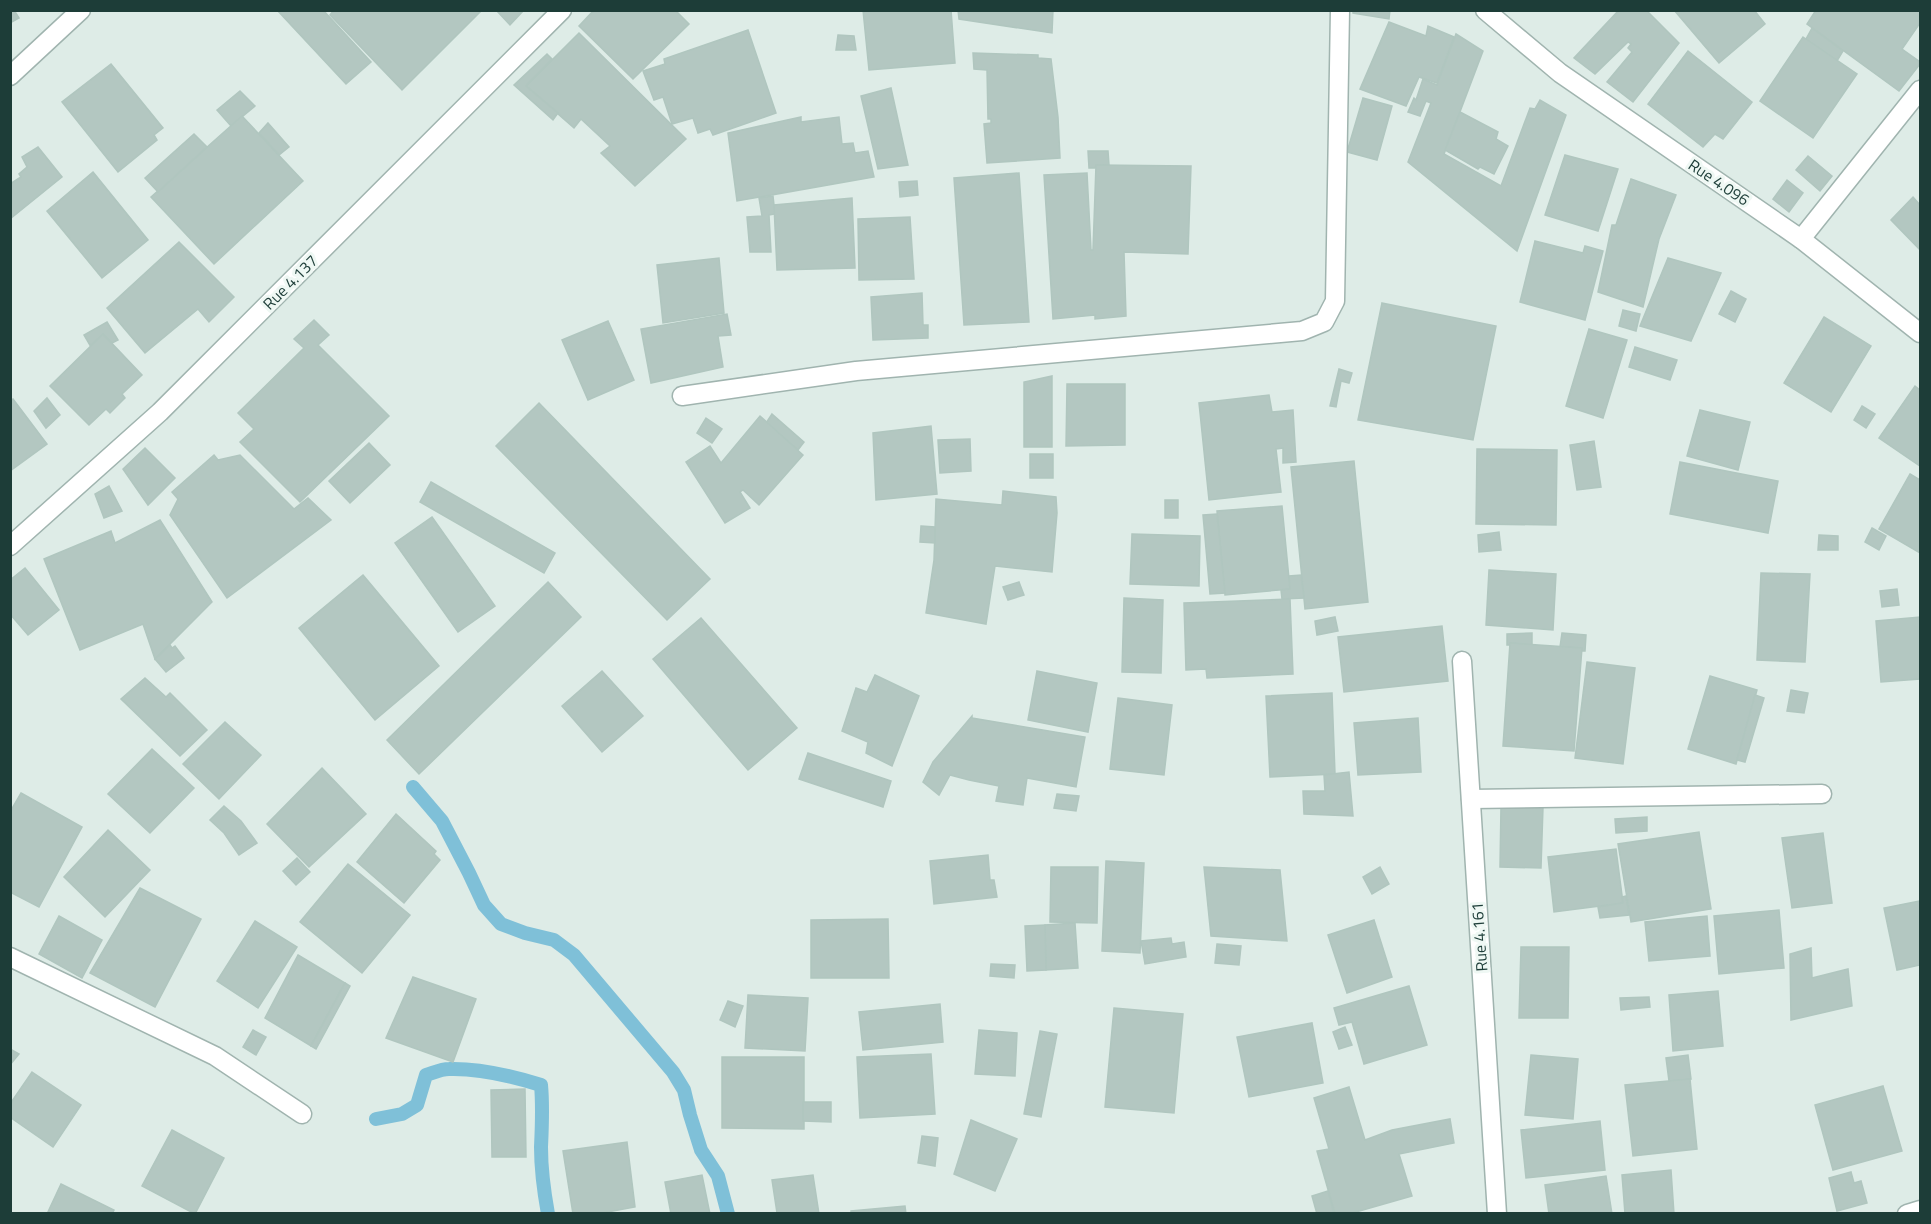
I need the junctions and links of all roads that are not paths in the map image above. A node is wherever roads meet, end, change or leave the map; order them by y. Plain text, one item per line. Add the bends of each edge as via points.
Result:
1 (562, 10) edge
2 (1340, 10) edge
3 (1485, 10) edge
4 (74, 13) edge
5 (10, 76) edge
6 (1920, 90) edge
7 (1802, 239) junction
8 (1920, 333) edge
9 (682, 396) dead end
10 (10, 546) edge
11 (1462, 661) dead end
12 (1822, 794) dead end
13 (1471, 799) junction
14 (10, 957) edge
15 (302, 1114) dead end
16 (1920, 1210) edge
17 (1497, 1214) edge
18 (1907, 1214) edge

1 - 10 street, Rue 4.137 via 160,412
2 - 9 street via 1335,301 1324,322 1302,332 856,371
3 - 7 street, Rue 4.096 via 1560,73
4 - 5 street
6 - 7 street
7 - 8 street, Rue 4.096
11 - 13 street, Rue 4.161
12 - 13 street
13 - 17 street, Rue 4.161
14 - 15 street via 215,1056
16 - 18 street

